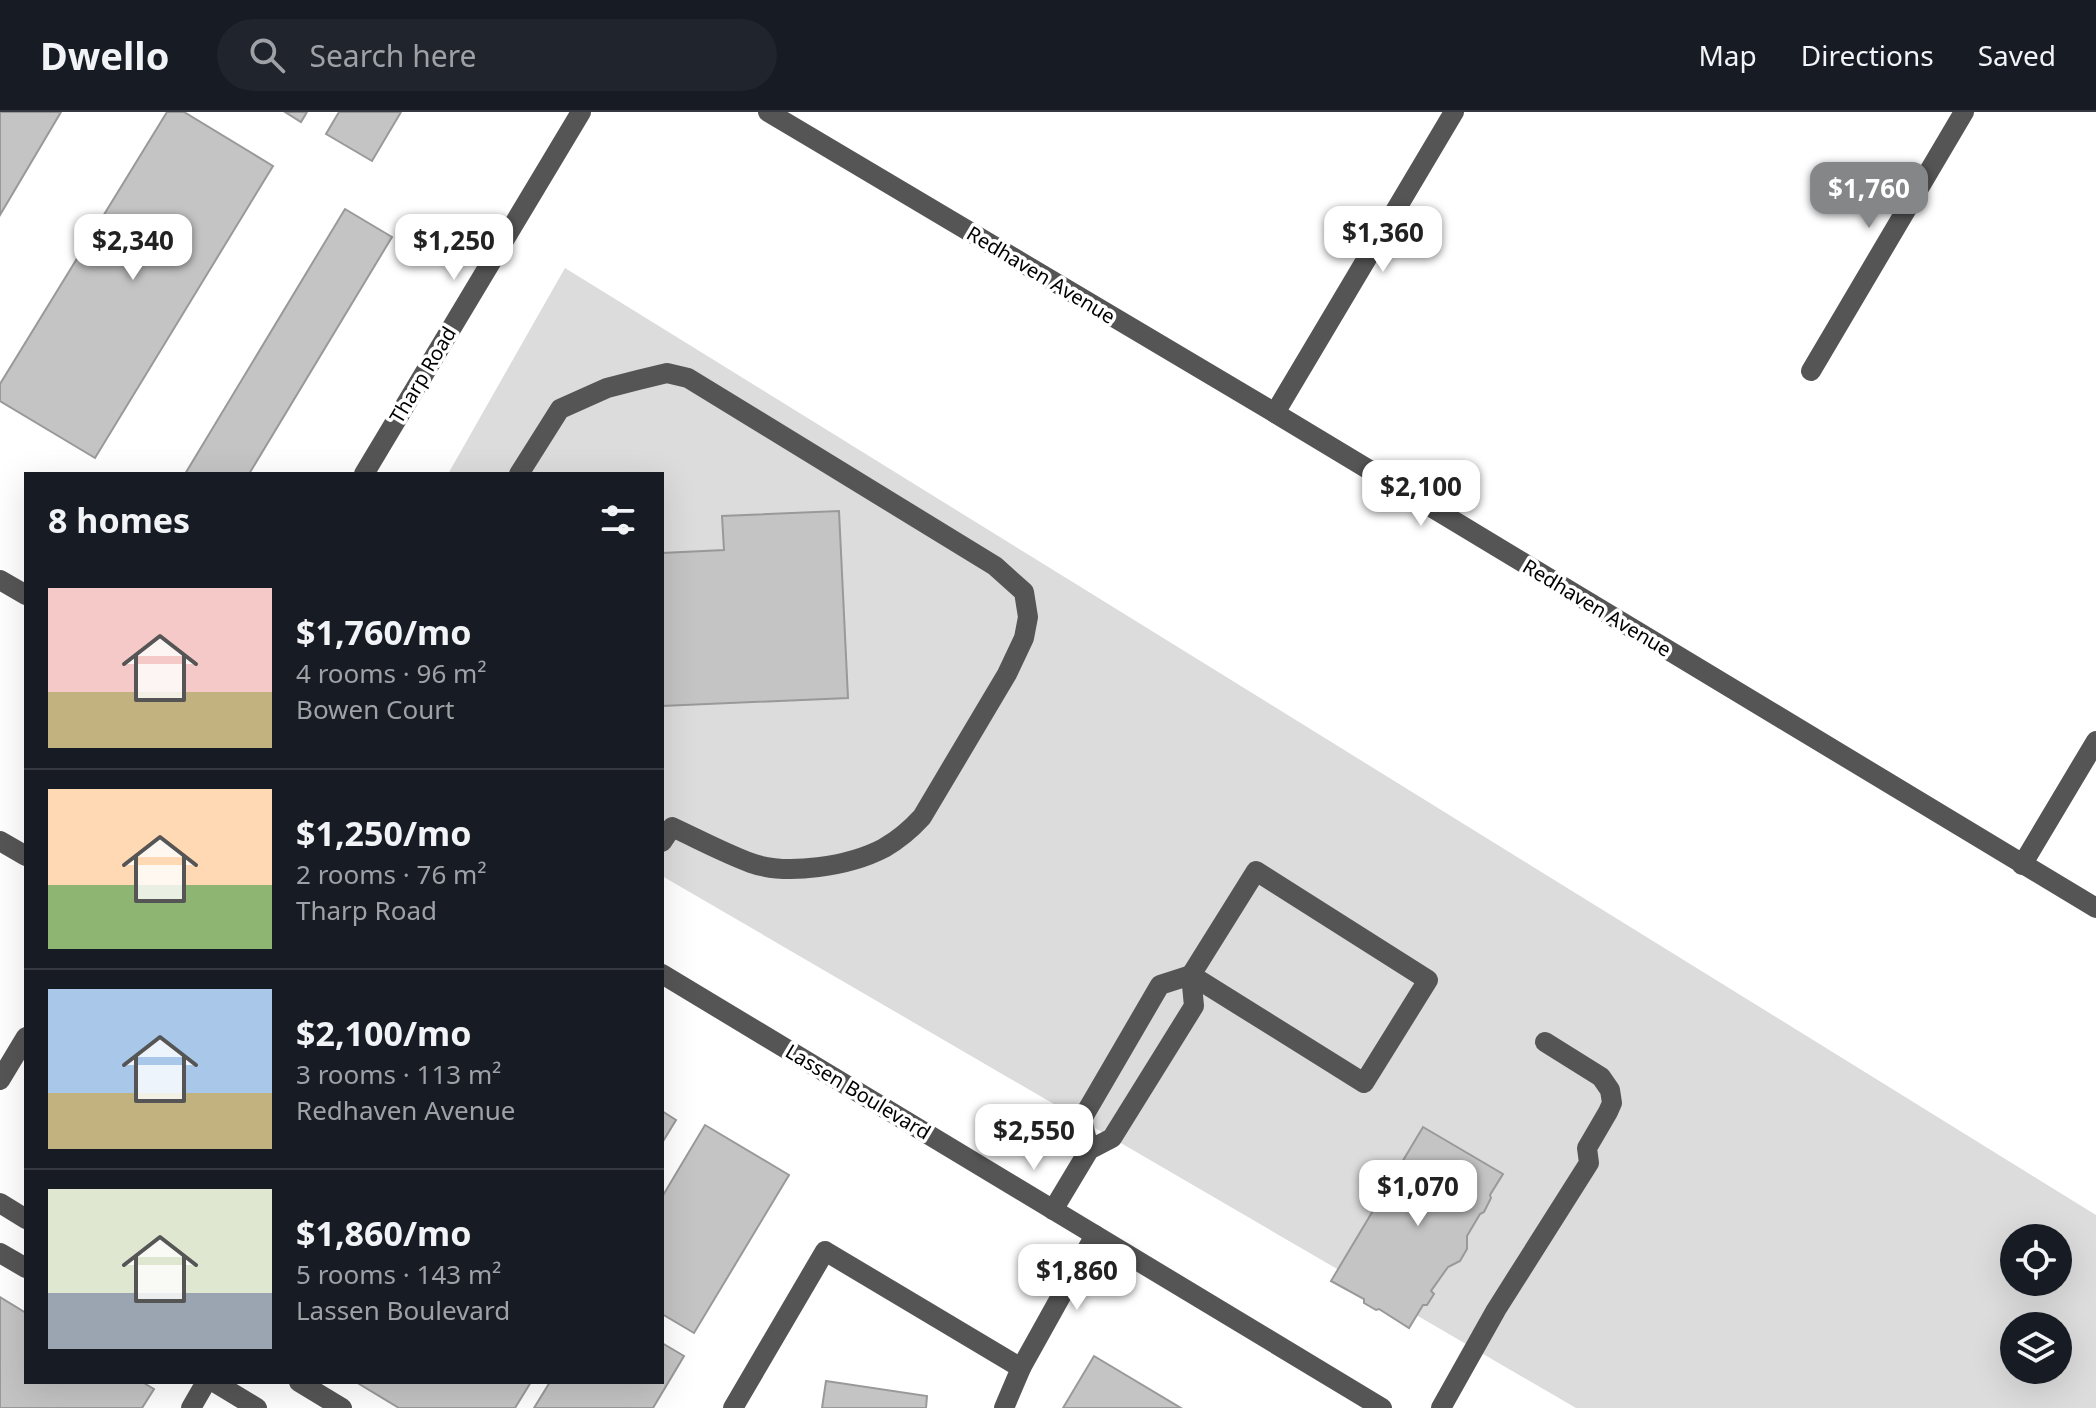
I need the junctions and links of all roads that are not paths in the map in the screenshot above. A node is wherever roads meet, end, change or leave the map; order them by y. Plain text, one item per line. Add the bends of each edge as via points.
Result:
1 (581, 112) edge
2 (768, 112) edge
3 (1454, 112) edge
4 (1964, 112) edge
5 (1811, 371) dead end
6 (1275, 413) junction
7 (365, 472) edge
8 (520, 472) edge
9 (0, 580) edge
10 (24, 594) edge
11 (2096, 741) edge
12 (665, 830) edge
13 (0, 841) edge
14 (24, 855) edge
15 (2022, 865) junction
16 (2096, 908) edge
17 (664, 975) edge
18 (1191, 975) junction
19 (24, 1040) edge
20 (1545, 1042) dead end
21 (0, 1080) edge
22 (1089, 1150) junction
23 (0, 1203) edge
24 (1053, 1210) junction
25 (24, 1218) edge
26 (1095, 1235) junction
27 (0, 1253) edge
28 (24, 1267) edge
29 (1021, 1368) junction
30 (205, 1384) edge
31 (217, 1384) edge
32 (302, 1384) edge
33 (191, 1408) edge
34 (257, 1408) edge
35 (342, 1408) edge
36 (733, 1408) edge
37 (1004, 1408) edge
38 (1382, 1408) edge
39 (1441, 1408) edge

1 - 7 street, Tharp Road
2 - 6 street, Redhaven Avenue
3 - 6 street
4 - 5 street
6 - 15 street, Redhaven Avenue
8 - 12 street via 560,409 638,380 667,373 688,378 995,566 1024,592 1024,638 1007,674 922,817 882,849 814,868 784,868 753,864
9 - 10 street
11 - 15 street
13 - 14 street
15 - 16 street, Redhaven Avenue
17 - 24 street, Lassen Boulevard
18 - 18 street via 1256,871 1428,980 1364,1083
18 - 22 street via 1194,1006 1112,1138
18 - 22 street via 1160,985 1082,1119
19 - 21 street
20 - 39 street via 1601,1077 1612,1103 1587,1148 1589,1163
22 - 24 street
23 - 25 street
24 - 26 street, Lassen Boulevard
26 - 29 street
26 - 38 street, Lassen Boulevard
27 - 28 street
29 - 36 street via 825,1251
29 - 37 street
30 - 33 street
31 - 34 street
32 - 35 street

